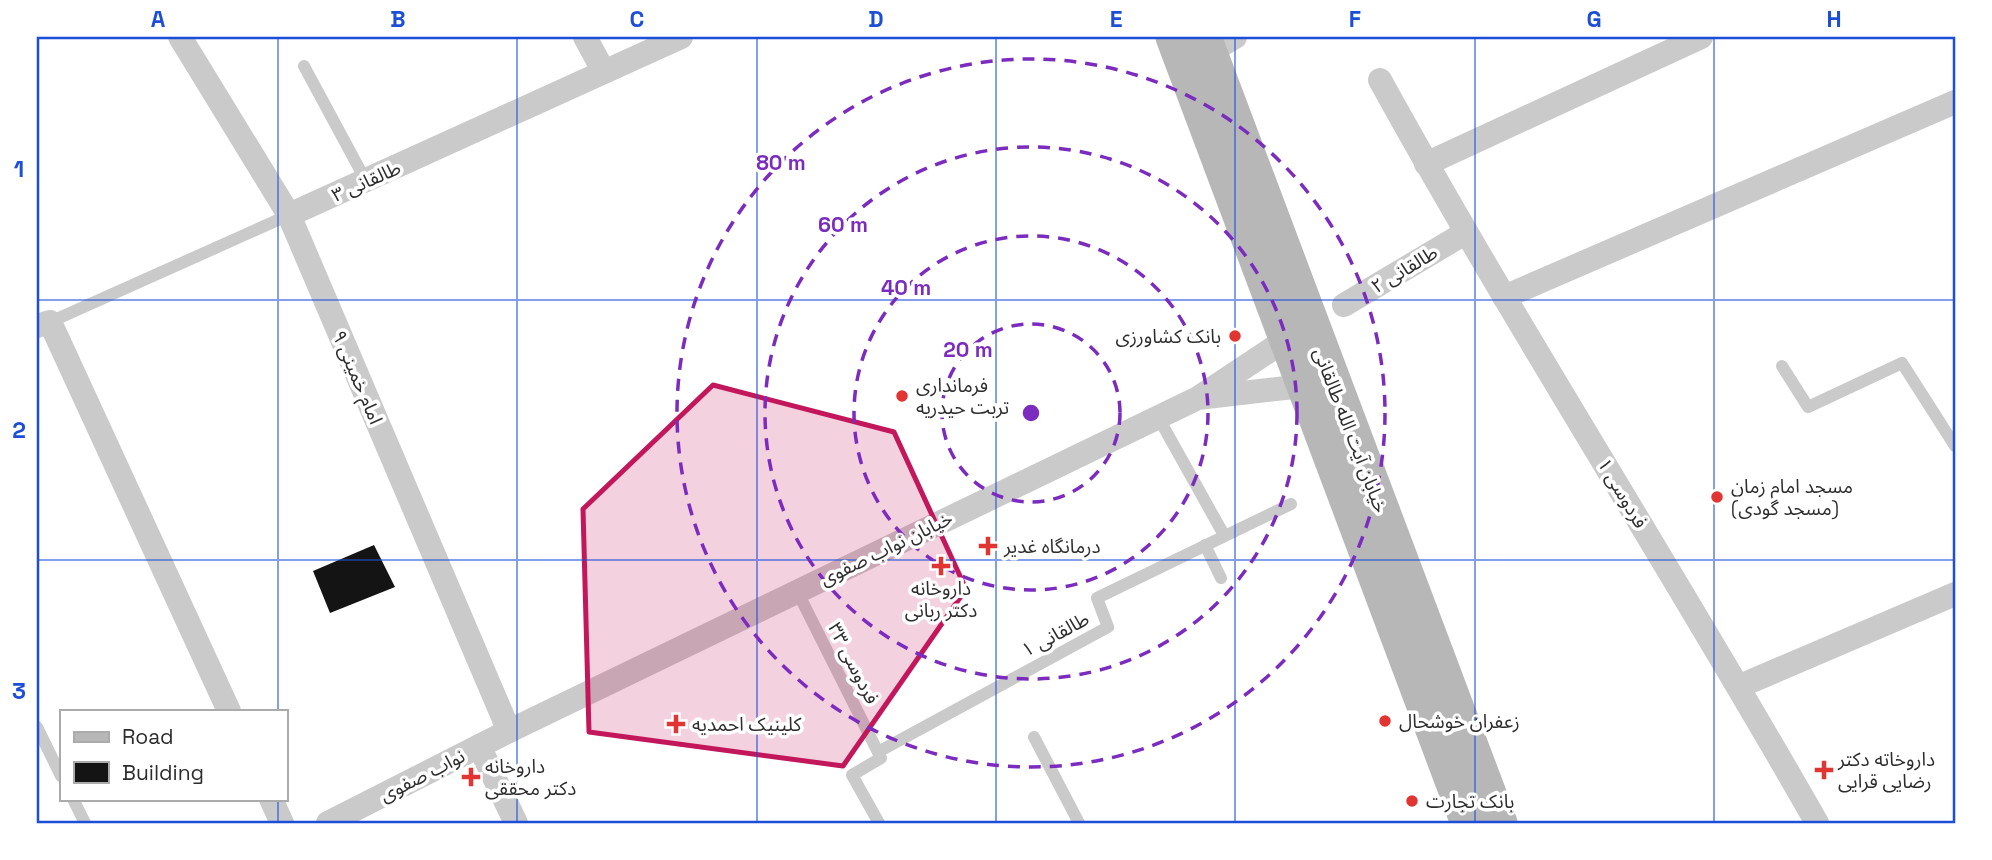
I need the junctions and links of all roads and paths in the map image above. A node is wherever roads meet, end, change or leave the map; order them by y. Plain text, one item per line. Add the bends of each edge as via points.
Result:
1 (180, 37) edge
2 (585, 37) edge
3 (681, 37) edge
4 (1173, 37) edge
5 (1701, 37) edge
6 (1216, 42) edge
7 (304, 66) dead end
8 (604, 72) junction
9 (1380, 80) dead end
10 (1955, 102) edge
11 (1426, 164) junction
12 (366, 181) junction
13 (289, 215) junction
14 (1465, 233) junction
15 (1504, 297) junction
16 (1344, 305) dead end
17 (43, 324) edge
18 (1299, 332) junction
19 (1782, 366) dead end
20 (1303, 386) junction
21 (1198, 398) junction
22 (1158, 417) junction
23 (1955, 446) edge
24 (1291, 504) dead end
25 (1224, 535) junction
26 (1205, 545) junction
27 (1221, 578) dead end
28 (797, 591) junction
29 (1955, 594) edge
30 (1740, 687) junction
31 (229, 710) edge
32 (37, 727) edge
33 (509, 731) junction
34 (1034, 737) dead end
35 (479, 746) junction
36 (878, 752) junction
37 (60, 774) edge
38 (74, 800) edge
39 (271, 800) edge
40 (85, 823) edge
41 (282, 823) edge
42 (328, 823) edge
43 (516, 823) edge
44 (880, 823) edge
45 (1079, 823) edge
46 (1468, 823) edge
47 (1500, 823) edge
48 (1817, 823) edge

1 - 13 street, امام خمینی ۹
2 - 8 street
3 - 8 street, طالقانی ۳
4 - 18 main road, خیابان آیت الله طالقانی
5 - 11 street
6 - 18 main road, خیابان آیت الله طالقانی
7 - 12 lane
8 - 12 street, طالقانی ۳
9 - 11 street, فردوسی ۱
10 - 15 street
11 - 14 street, فردوسی ۱
12 - 13 street, طالقانی ۳
13 - 17 lane, طالقانی ۳
13 - 33 street, امام خمینی ۹
14 - 15 street, فردوسی ۱
14 - 16 street, طالقانی ۲
15 - 30 street, فردوسی ۱
17 - 31 street
18 - 20 main road, خیابان آیت الله طالقانی
18 - 21 street
18 - 47 main road, خیابان آیت الله طالقانی
19 - 23 lane via 1808,407 1902,363
20 - 21 street, خیابان نواب صفوی
20 - 46 main road, خیابان آیت الله طالقانی
21 - 22 street, خیابان نواب صفوی
22 - 25 lane
22 - 28 street, خیابان نواب صفوی
24 - 25 lane, طالقانی ۱
25 - 26 lane, طالقانی ۱
26 - 27 lane
26 - 36 lane, طالقانی ۱ via 1097,598 1108,627
28 - 33 street, خیابان نواب صفوی
28 - 36 lane, فردوسی ۳۳
29 - 30 street
30 - 48 street, فردوسی ۱
32 - 37 lane
33 - 35 street, خیابان نواب صفوی
34 - 45 lane
35 - 42 street, نواب صفوی
35 - 43 street
36 - 44 lane via 881,758 852,775
38 - 40 lane
39 - 41 street

